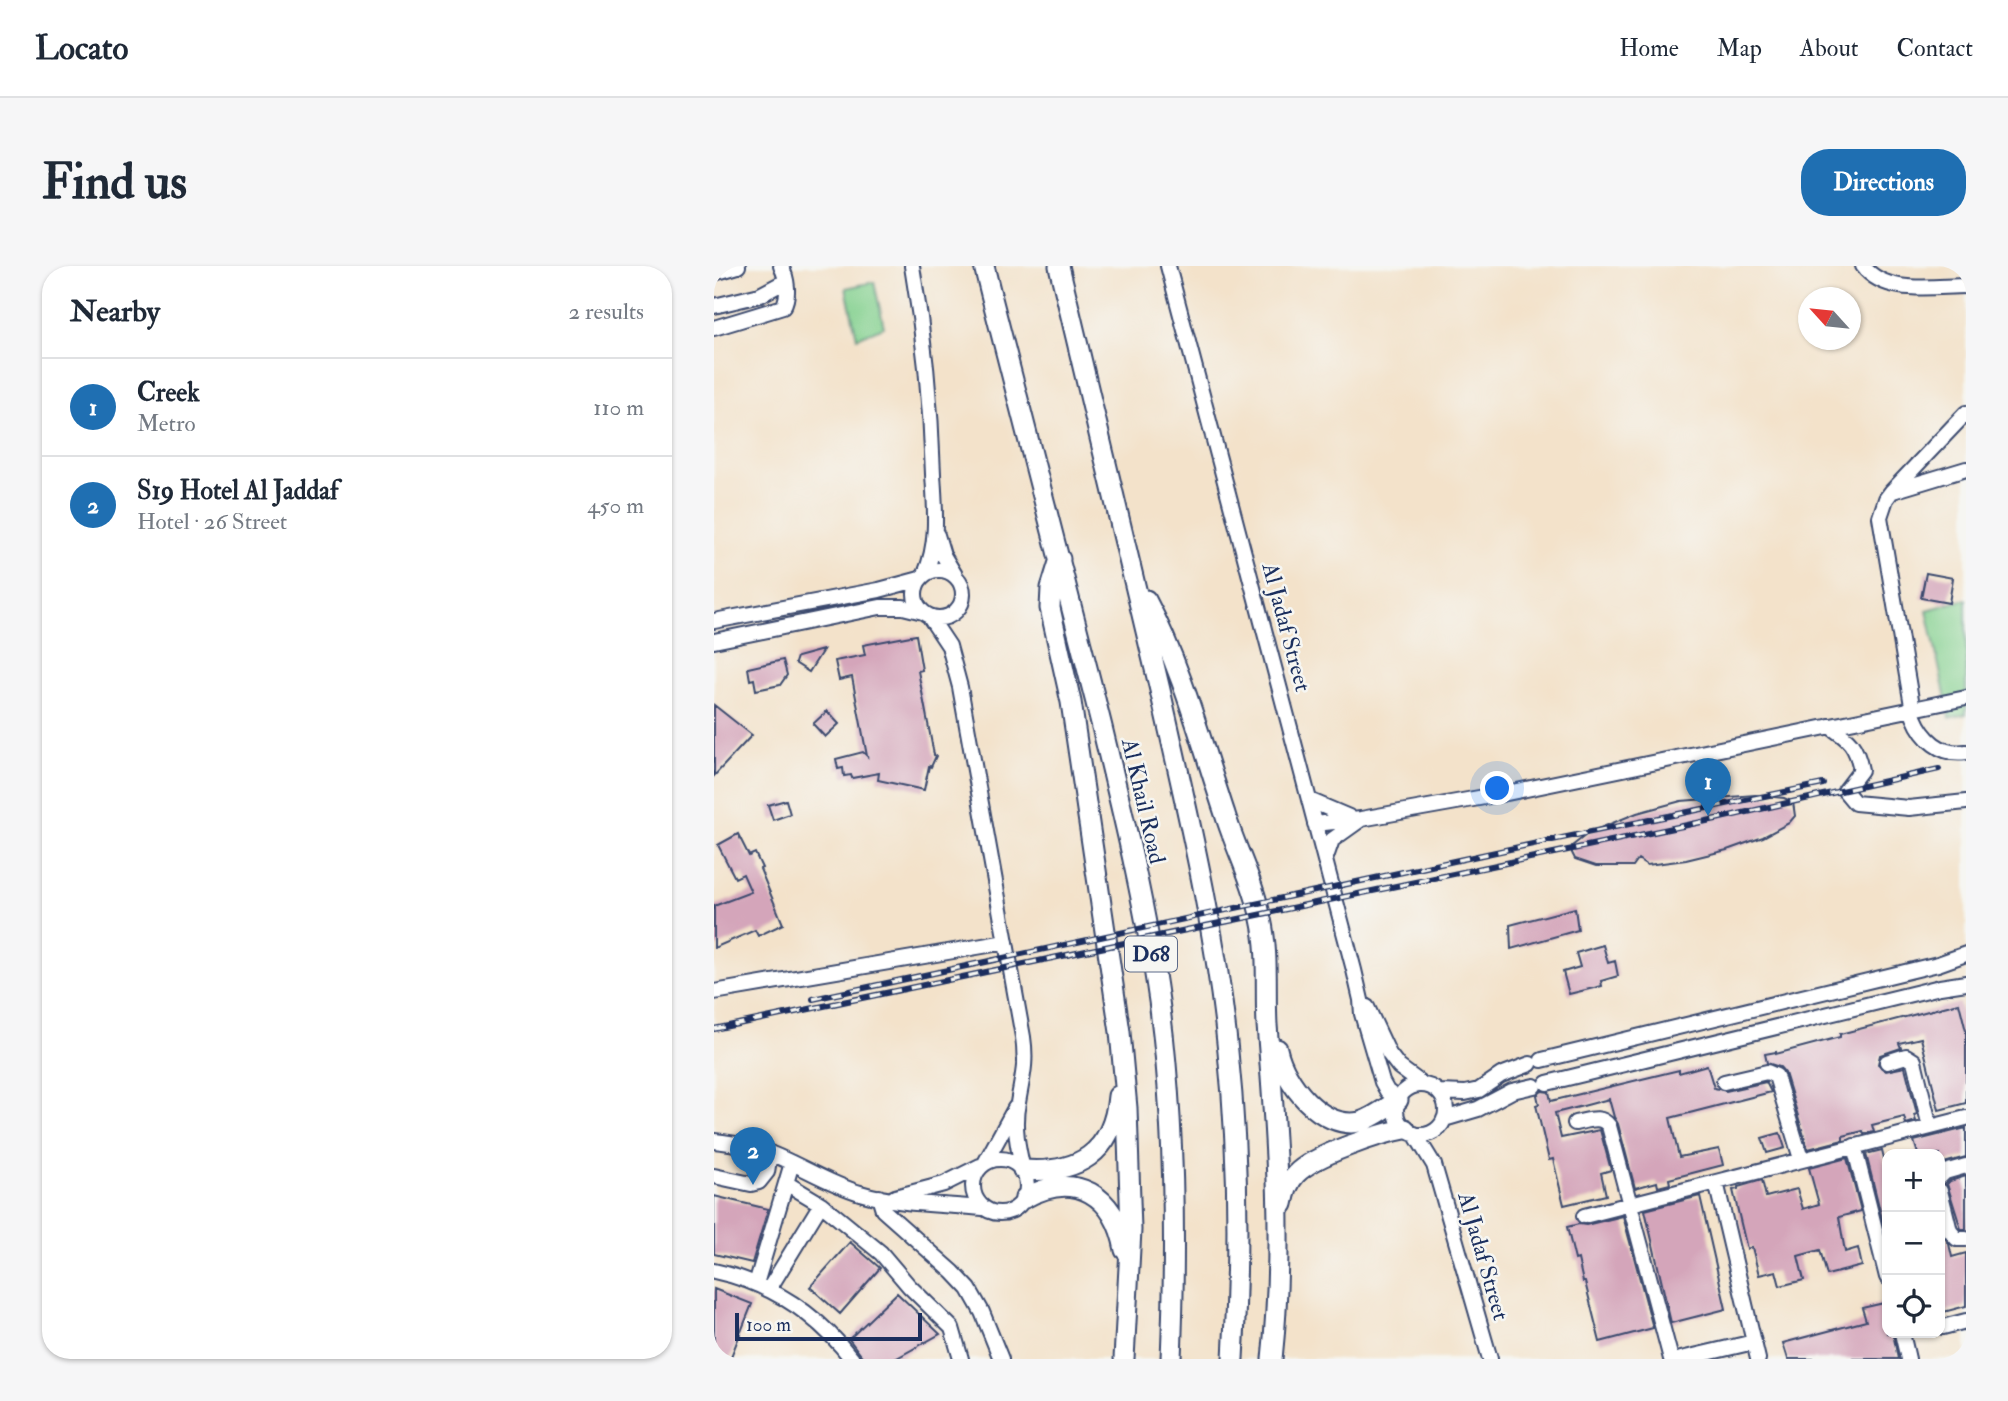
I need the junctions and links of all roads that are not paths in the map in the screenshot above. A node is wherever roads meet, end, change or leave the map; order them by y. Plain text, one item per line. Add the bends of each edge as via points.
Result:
1 (738, 266) edge
2 (781, 266) edge
3 (912, 266) edge
4 (984, 266) edge
5 (1059, 266) edge
6 (1168, 266) edge
7 (1863, 266) edge
8 (714, 274) edge
9 (786, 281) junction
10 (1966, 286) edge
11 (714, 306) edge
12 (714, 328) edge
13 (1966, 413) edge
14 (1966, 469) edge
15 (1892, 491) junction
16 (936, 532) junction
17 (1060, 558) junction
18 (955, 575) junction
19 (923, 577) junction
20 (1134, 578) junction
21 (956, 611) junction
22 (926, 614) junction
23 (714, 621) edge
24 (714, 641) edge
25 (953, 658) junction
26 (1966, 698) edge
27 (1913, 709) junction
28 (1829, 726) junction
29 (1966, 752) edge
30 (1309, 800) junction
31 (1966, 802) edge
32 (1361, 819) junction
33 (1316, 829) junction
34 (1325, 860) junction
35 (1006, 942) junction
36 (1966, 954) edge
37 (1267, 978) junction
38 (1966, 983) edge
39 (714, 992) edge
40 (1361, 1000) junction
41 (1120, 1032) junction
42 (1887, 1062) dead end
43 (1724, 1082) dead end
44 (1422, 1084) junction
45 (1439, 1092) junction
46 (1398, 1100) junction
47 (1017, 1104) junction
48 (1966, 1118) edge
49 (1575, 1123) dead end
50 (1440, 1124) junction
51 (1930, 1127) junction
52 (1410, 1131) junction
53 (714, 1141) edge
54 (1854, 1146) junction
55 (770, 1153) junction
56 (1801, 1160) junction
57 (792, 1163) junction
58 (984, 1164) junction
59 (1434, 1165) junction
60 (1966, 1166) edge
61 (1023, 1170) junction
62 (1945, 1172) edge
63 (714, 1176) edge
64 (1716, 1182) junction
65 (786, 1183) junction
66 (881, 1198) junction
67 (1025, 1198) junction
68 (821, 1204) junction
69 (1630, 1204) junction
70 (983, 1208) junction
71 (1945, 1211) edge
72 (1584, 1216) dead end
73 (1280, 1223) junction
74 (1966, 1239) edge
75 (714, 1271) edge
76 (1886, 1275) edge
77 (1129, 1286) junction
78 (763, 1287) junction
79 (1966, 1321) edge
80 (1945, 1326) edge
81 (1903, 1338) edge
82 (1754, 1342) junction
83 (852, 1359) edge
84 (961, 1359) edge
85 (1002, 1359) edge
86 (1124, 1359) edge
87 (1171, 1359) edge
88 (1233, 1359) edge
89 (1272, 1359) edge
90 (1490, 1359) edge
91 (1671, 1359) edge
92 (1681, 1359) edge
93 (1758, 1359) edge
94 (1908, 1359) edge

1 - 8 street
2 - 9 street
3 - 16 street via 927,373
4 - 17 highway, Al Khail Road / D68
5 - 20 highway, Al Khail Road
6 - 30 street, Al Jadaf Street
7 - 10 street via 1881,282 1898,287
9 - 11 street via 760,295
9 - 12 street via 786,302 778,310
13 - 15 street
14 - 15 street
15 - 27 street via 1882,508 1880,526
16 - 18 street
16 - 19 street
17 - 41 highway via 1050,608 1069,691
17 - 87 highway, Al Khail Road / D68 via 1126,827 1159,1001 1174,1180
18 - 19 street via 940,570
18 - 21 street via 963,597
19 - 22 street via 915,593
19 - 23 street via 879,590
20 - 37 highway via 1169,648 1252,884 1265,938
20 - 88 highway, Al Khail Road via 1202,879 1220,986 1235,1147
21 - 22 street via 938,618
21 - 25 street
22 - 24 street via 880,607
22 - 25 street via 943,635
25 - 35 street
26 - 27 street
27 - 28 street
27 - 29 street via 1927,739 1949,751
28 - 31 street via 1858,752 1861,770 1845,791 1855,803 1909,808
28 - 32 street
30 - 32 street
30 - 33 street, Al Jadaf Street
32 - 33 street
32 - 34 street via 1332,840
33 - 34 street, Al Jadaf Street
34 - 40 street, Al Jadaf Street
35 - 39 street
35 - 47 street via 1025,1054
36 - 45 street via 1536,1062 1475,1091
37 - 46 highway via 1281,1063 1291,1084 1307,1101 1327,1115 1351,1122 1370,1118
37 - 73 highway
38 - 50 street via 1512,1091
40 - 44 street, Al Jadaf Street via 1394,1061
40 - 46 street, Al Jadaf Street via 1382,1082
41 - 61 highway via 1116,1114 1102,1143 1083,1160 1060,1170
41 - 77 highway via 1130,1165
42 - 51 street via 1906,1056 1912,1059
43 - 56 street via 1767,1072 1776,1076
44 - 45 street, Al Jadaf Street
44 - 46 street via 1405,1090
45 - 50 street via 1445,1105
46 - 52 street, Al Jadaf Street via 1397,1118
47 - 58 street
47 - 61 street
48 - 51 street
49 - 69 street via 1598,1118 1606,1122
50 - 52 street via 1427,1134
50 - 59 street
51 - 54 street
52 - 59 street, Al Jadaf Street
52 - 73 highway via 1371,1137 1303,1168 1288,1187
53 - 55 street
54 - 56 street
54 - 76 street
55 - 57 street
55 - 63 street via 767,1172 759,1182
56 - 64 street
57 - 65 street
57 - 66 street
58 - 61 street via 1001,1158
58 - 66 street via 924,1191
58 - 70 street via 973,1182 973,1192
59 - 90 street, Al Jadaf Street
60 - 62 street
61 - 67 street
64 - 69 street
64 - 82 street
65 - 68 street
65 - 78 street
66 - 70 street
66 - 85 street via 883,1210 969,1289
67 - 70 street via 1001,1214
67 - 77 highway via 1062,1185 1084,1189 1101,1200 1122,1234
68 - 78 street
68 - 84 street via 881,1253 952,1328
69 - 72 street
69 - 91 street
71 - 74 street via 1951,1234
73 - 89 highway
75 - 78 street
77 - 86 highway
78 - 83 street via 814,1318
79 - 80 street
81 - 94 street
82 - 92 street
82 - 93 street

